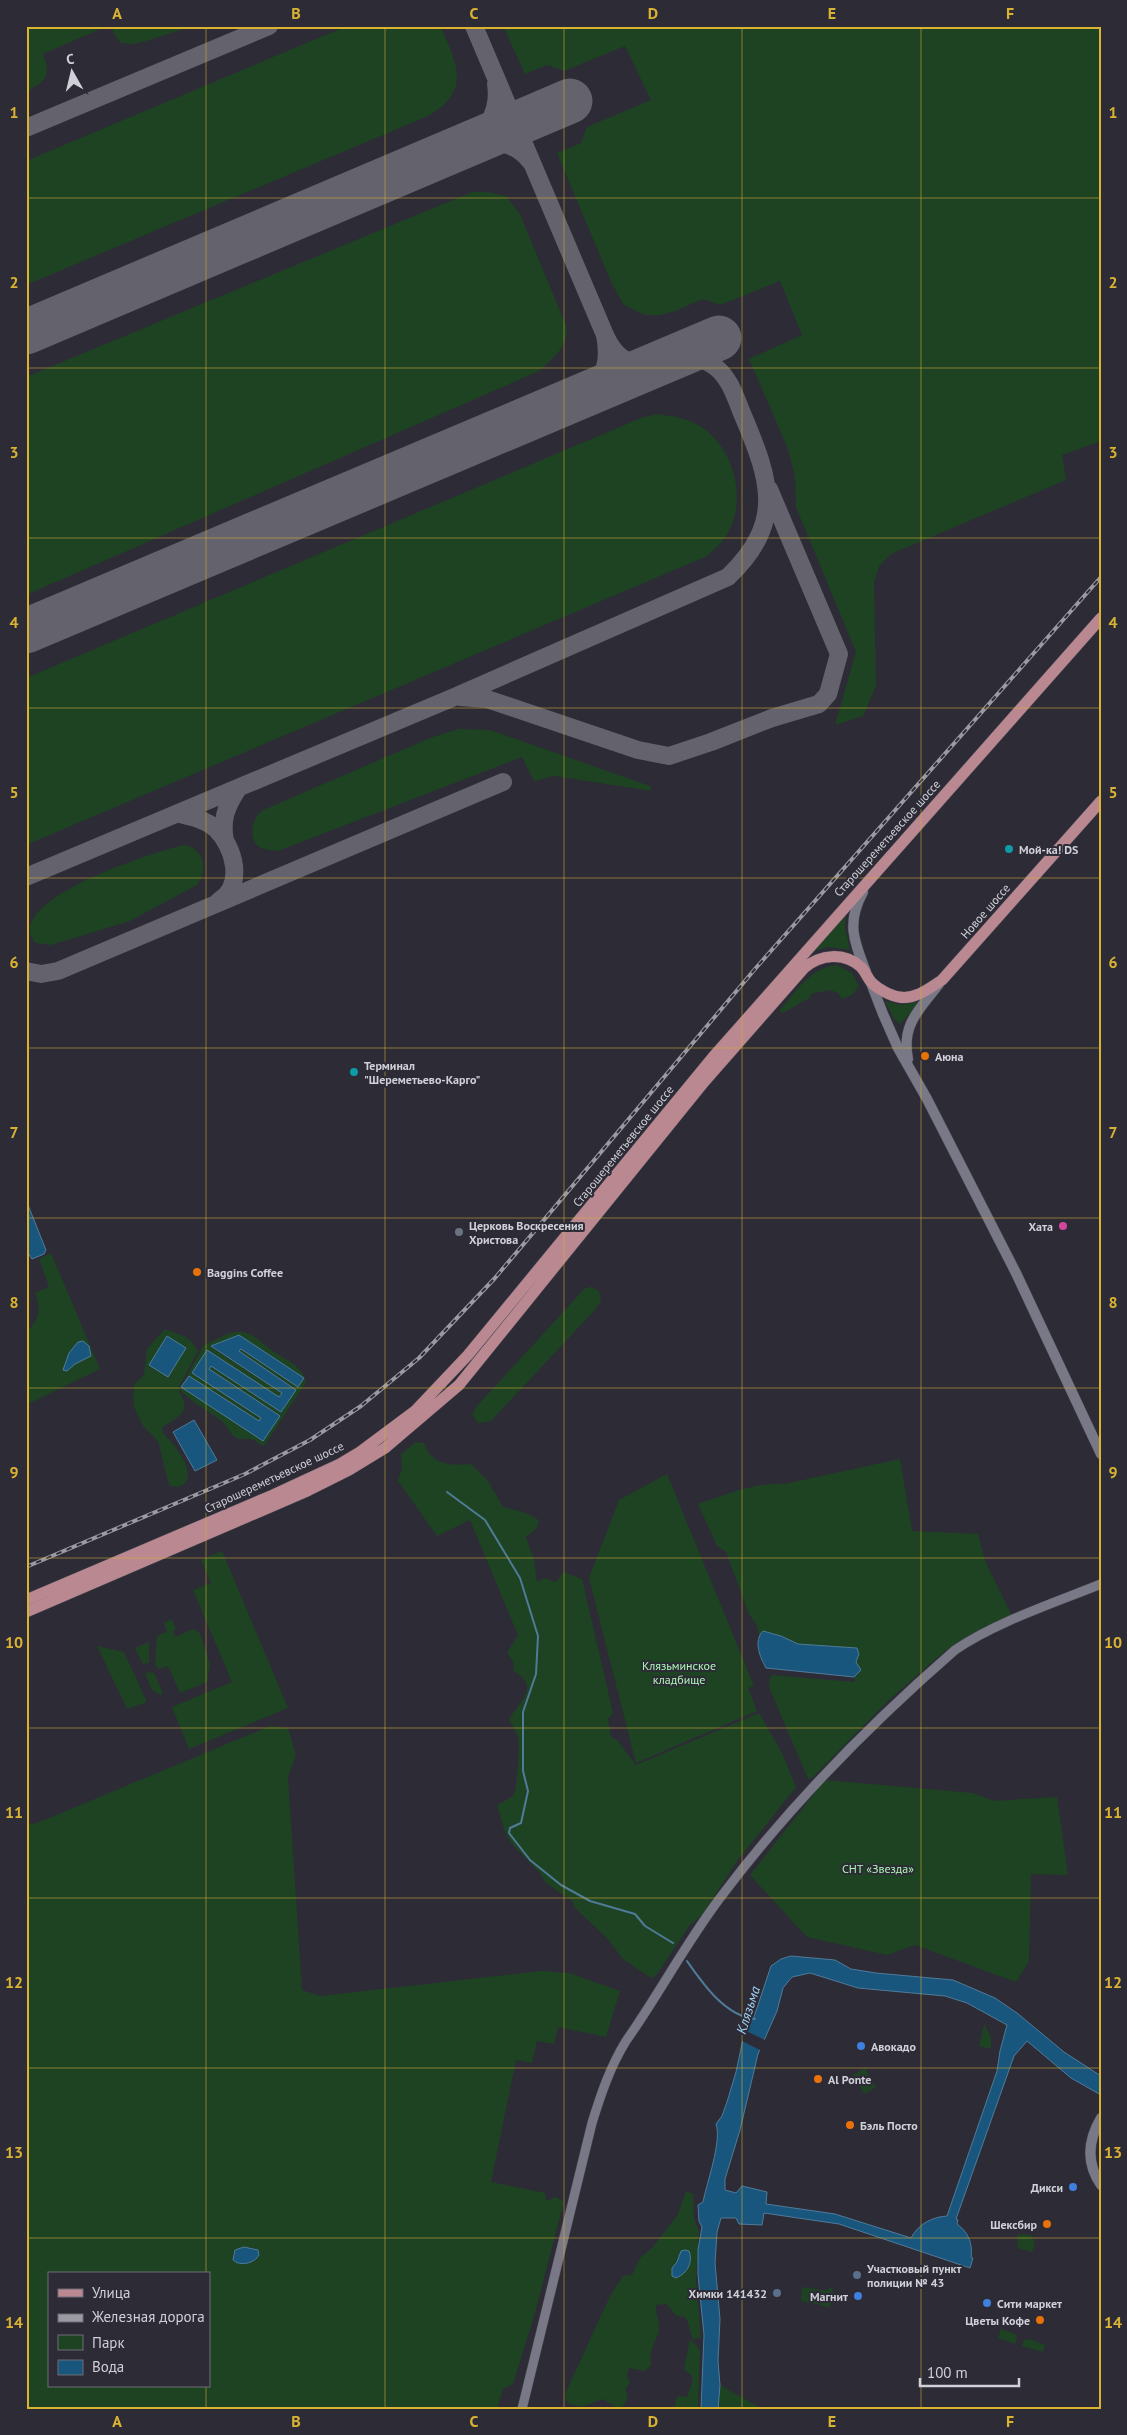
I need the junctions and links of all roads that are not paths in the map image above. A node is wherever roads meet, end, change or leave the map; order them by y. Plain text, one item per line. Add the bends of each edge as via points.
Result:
1 (1101, 618) edge
2 (1101, 801) edge
3 (873, 874) junction
4 (869, 977) junction
5 (942, 980) junction
6 (909, 1064) junction
7 (1101, 1454) edge
8 (1101, 1584) edge
9 (26, 1600) edge
10 (26, 1612) edge
11 (1101, 2118) edge
12 (1101, 2185) edge
13 (522, 2409) edge

1 - 3 main road, Старошереметьевское шоссе
2 - 5 main road, Новое шоссе
3 - 4 main road via 857,903 852,923 856,946
3 - 9 main road, Старошереметьевское шоссе via 712,1057 468,1355 415,1411 340,1464
4 - 5 main road, Новое шоссе via 890,994 908,997 926,991
4 - 6 main road via 898,1048
4 - 10 main road, Старошереметьевское шоссе via 851,960 842,957 819,958 804,968 704,1082 459,1385 385,1448 329,1480
5 - 6 main road via 913,1017 907,1030
6 - 7 main road via 1012,1264
8 - 13 street via 955,1650 875,1722 826,1772 720,1898 626,2040 603,2086
11 - 12 main road via 1090,2149 1091,2166

